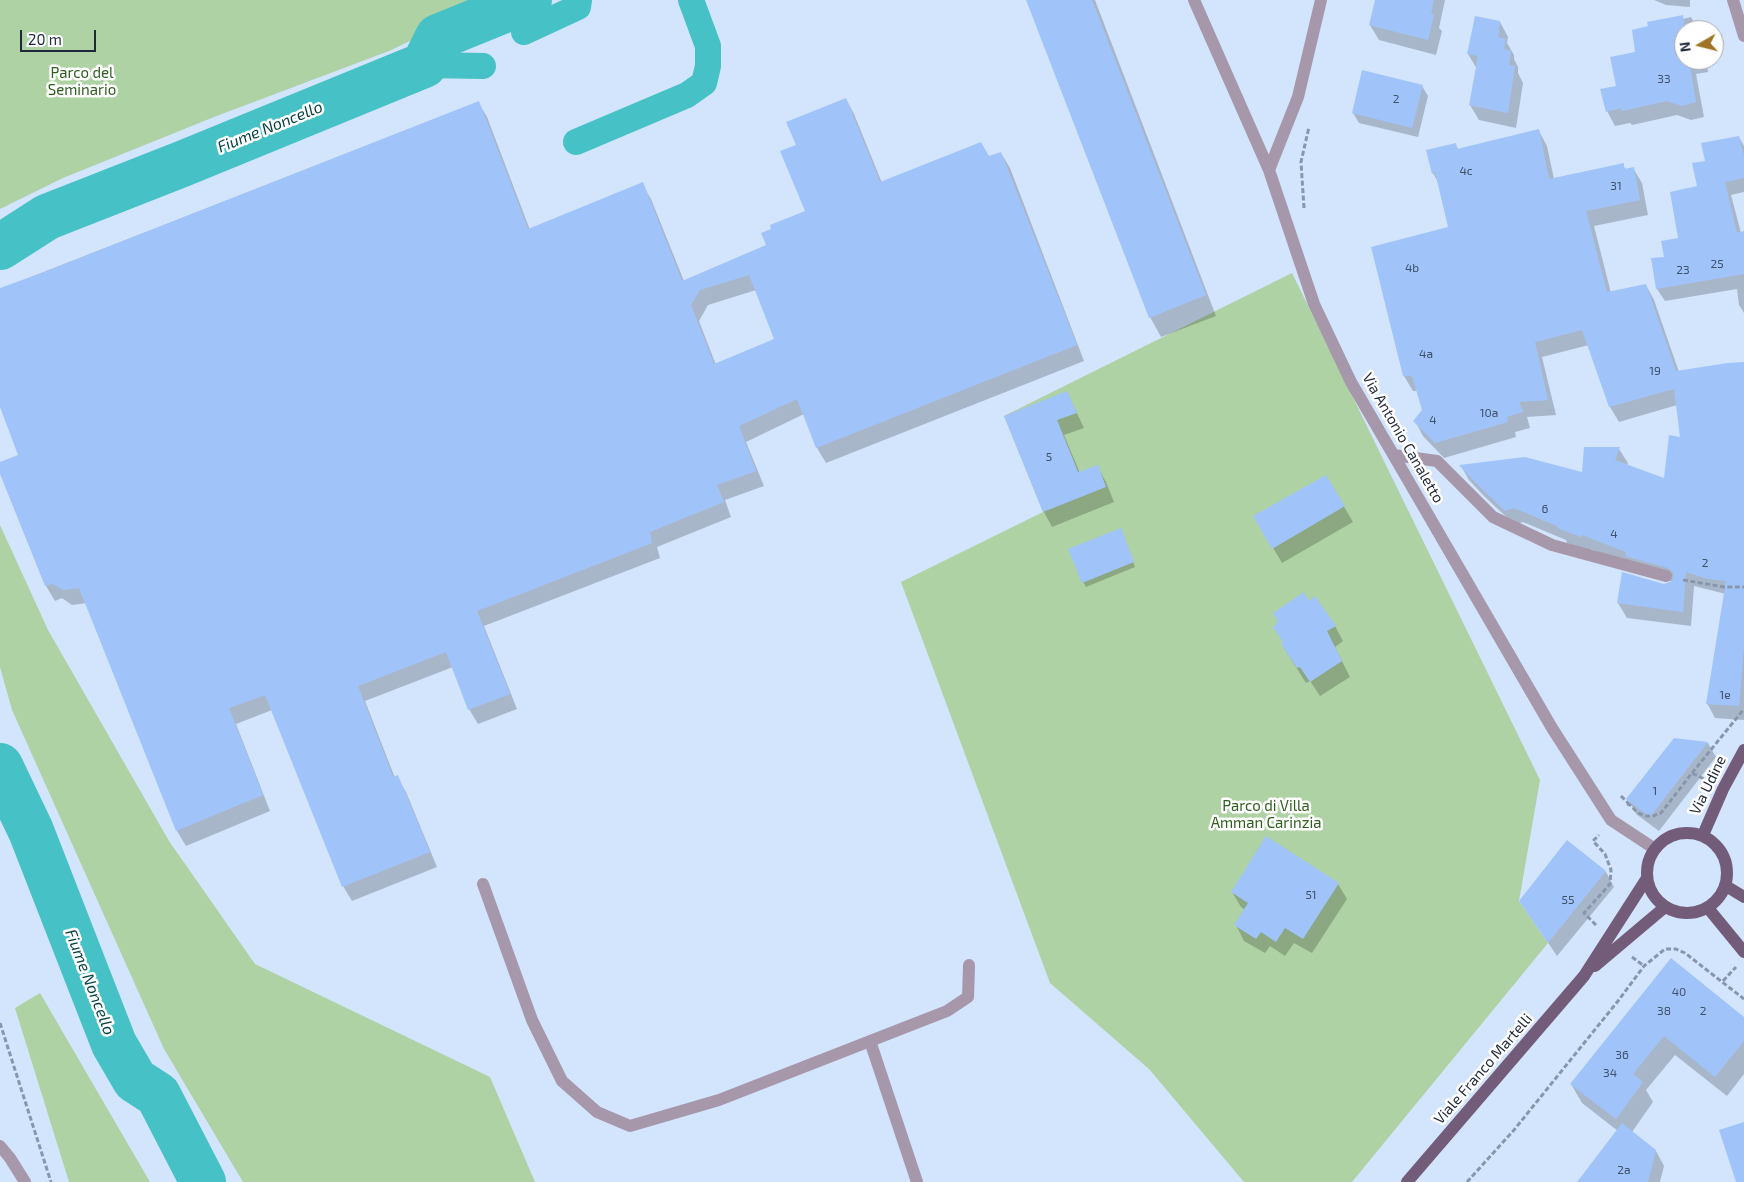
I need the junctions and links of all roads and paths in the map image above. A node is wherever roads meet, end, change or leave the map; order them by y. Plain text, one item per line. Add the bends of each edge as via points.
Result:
1 (1194, 0) edge
2 (1321, 0) edge
3 (1733, 0) edge
4 (1744, 36) edge
5 (1309, 126) dead end
6 (1269, 170) junction
7 (1305, 216) dead end
8 (1394, 455) junction
9 (1666, 576) joint
10 (1744, 587) edge
11 (1744, 709) edge
12 (1744, 750) edge
13 (1692, 773) dead end
14 (1618, 793) dead end
15 (1629, 804) dead end
16 (1702, 835) junction
17 (1654, 849) junction
18 (1647, 878) junction
19 (483, 884) dead end
20 (1726, 886) junction
21 (1744, 897) edge
22 (1665, 907) junction
23 (1708, 908) junction
24 (1744, 952) edge
25 (969, 965) dead end
26 (1584, 976) junction
27 (1744, 998) edge
28 (0, 1023) edge
29 (870, 1041) junction
30 (0, 1146) edge
31 (25, 1182) edge
32 (50, 1182) edge
33 (917, 1182) edge
34 (1407, 1182) edge
35 (1467, 1182) edge

1 - 6 street, Via Antonio Canaletto
2 - 6 street via 1298,97
3 - 4 street
5 - 7 path via 1301,162
6 - 8 street, Via Antonio Canaletto via 1314,304 1351,382
8 - 9 street via 1437,461 1492,517 1552,544
8 - 17 street, Via Antonio Canaletto via 1547,720 1611,820
9 - 10 path via 1724,587
11 - 13 path
12 - 16 main road, Via Udine
14 - 15 path
16 - 17 main road, Via Udine via 1675,834
16 - 20 main road, Via Udine via 1718,846 1723,854 1727,866
17 - 18 main road via 1648,861
18 - 22 main road via 1650,890
18 - 26 main road, Viale Franco Martelli
19 - 29 street via 532,1020 562,1081 597,1112 630,1126 719,1100
20 - 21 main road
20 - 23 main road
22 - 23 main road via 1683,914
22 - 26 main road, Viale Franco Martelli
23 - 24 main road
25 - 29 street via 968,997 947,1011
26 - 34 main road, Viale Franco Martelli
27 - 35 path via 1686,953 1665,949 1644,966 1514,1130
28 - 32 path
29 - 33 street
30 - 31 street

